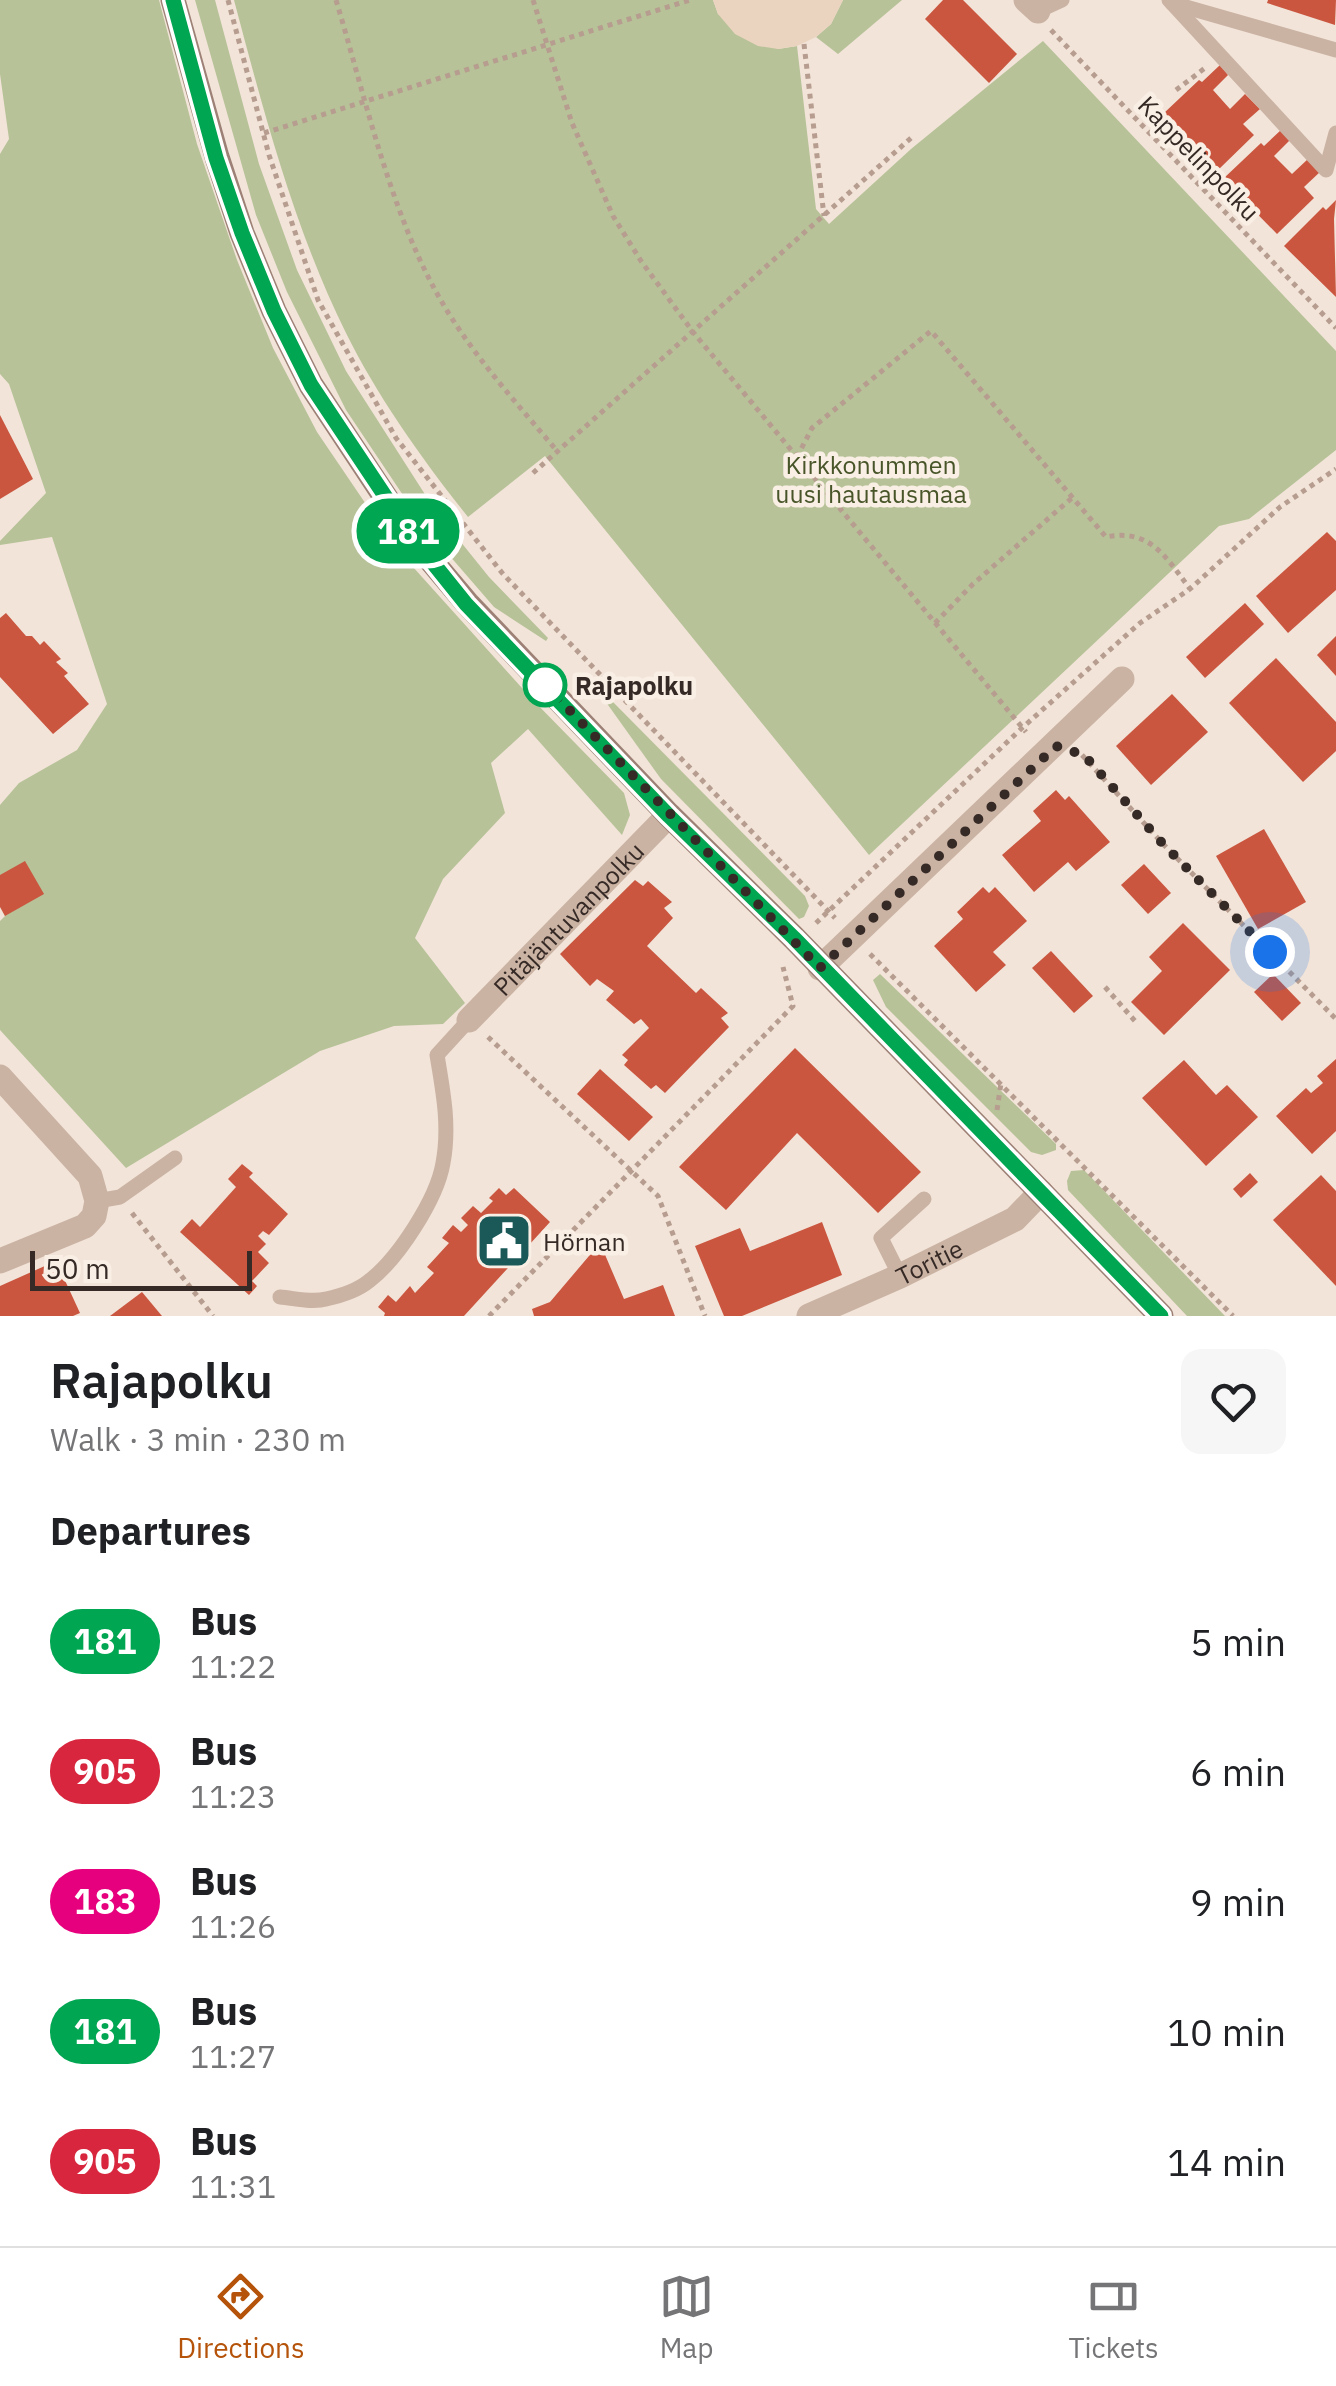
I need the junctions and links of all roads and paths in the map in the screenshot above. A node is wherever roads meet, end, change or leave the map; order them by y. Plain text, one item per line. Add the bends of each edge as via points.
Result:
1 (173, 0) edge
2 (228, 0) edge
3 (336, 0) edge
4 (533, 0) edge
5 (690, 0) edge
6 (1062, 0) edge
7 (1170, 2) edge
8 (1032, 6) edge
9 (804, 44) dead end
10 (548, 46) junction
11 (1336, 50) edge
12 (1220, 58) junction
13 (1176, 90) dead end
14 (366, 101) junction
15 (264, 133) junction
16 (1336, 133) edge
17 (911, 138) dead end
18 (824, 216) junction
19 (1336, 328) edge
20 (693, 332) junction
21 (558, 452) junction
22 (797, 456) junction
23 (1336, 469) edge
24 (533, 474) dead end
25 (1074, 497) junction
26 (1190, 589) junction
27 (934, 623) junction
28 (1122, 679) dead end
29 (1022, 728) junction
30 (1056, 746) junction
31 (669, 816) junction
32 (830, 912) junction
33 (809, 928) dead end
34 (853, 937) junction
35 (780, 956) dead end
36 (820, 968) junction
37 (1105, 987) dead end
38 (1336, 1019) edge
39 (469, 1020) junction
40 (1136, 1021) dead end
41 (0, 1078) edge
42 (175, 1158) dead end
43 (631, 1170) junction
44 (102, 1192) junction
45 (1042, 1192) junction
46 (924, 1199) dead end
47 (0, 1261) edge
48 (900, 1276) junction
49 (280, 1297) dead end
50 (212, 1316) edge
51 (489, 1316) edge
52 (705, 1316) edge
53 (809, 1316) edge
54 (1161, 1316) edge
55 (1233, 1316) edge

1 - 31 street via 242,233 311,385 413,538 466,604
2 - 15 path
3 - 14 path
4 - 10 path
5 - 10 path
6 - 8 lane
7 - 11 lane
7 - 12 lane
8 - 19 path, Kappelinpolku via 1059,42
9 - 18 path
10 - 14 path
10 - 20 path via 572,123 613,216
12 - 13 path
12 - 16 lane via 1326,170
14 - 15 path
14 - 21 path via 410,237 435,290 495,378
15 - 32 path via 318,300 396,438 503,574
17 - 18 path
18 - 20 path
20 - 21 path
20 - 22 path
21 - 24 path
22 - 25 path via 812,428 930,331
22 - 27 path
23 - 26 path via 1280,507
25 - 26 path via 1106,537 1134,533 1165,556
25 - 27 path
26 - 29 path via 1140,623
27 - 29 path
28 - 30 street
29 - 32 path
30 - 34 street
30 - 38 path via 1084,755
31 - 36 street
31 - 39 street, Pitäjäntuvanpolku
32 - 33 path
32 - 34 path
34 - 36 street
34 - 55 path
35 - 43 path via 794,1006
36 - 45 street
37 - 40 path
39 - 43 path
39 - 49 lane via 438,1054 447,1114 443,1167 422,1214 367,1284 322,1301
41 - 44 street
42 - 44 lane
43 - 51 path
43 - 52 path via 658,1196
44 - 47 street via 84,1226
44 - 50 path
45 - 48 street, Toritie via 1015,1219
45 - 54 street
46 - 48 lane via 881,1238
48 - 53 street, Toritie

